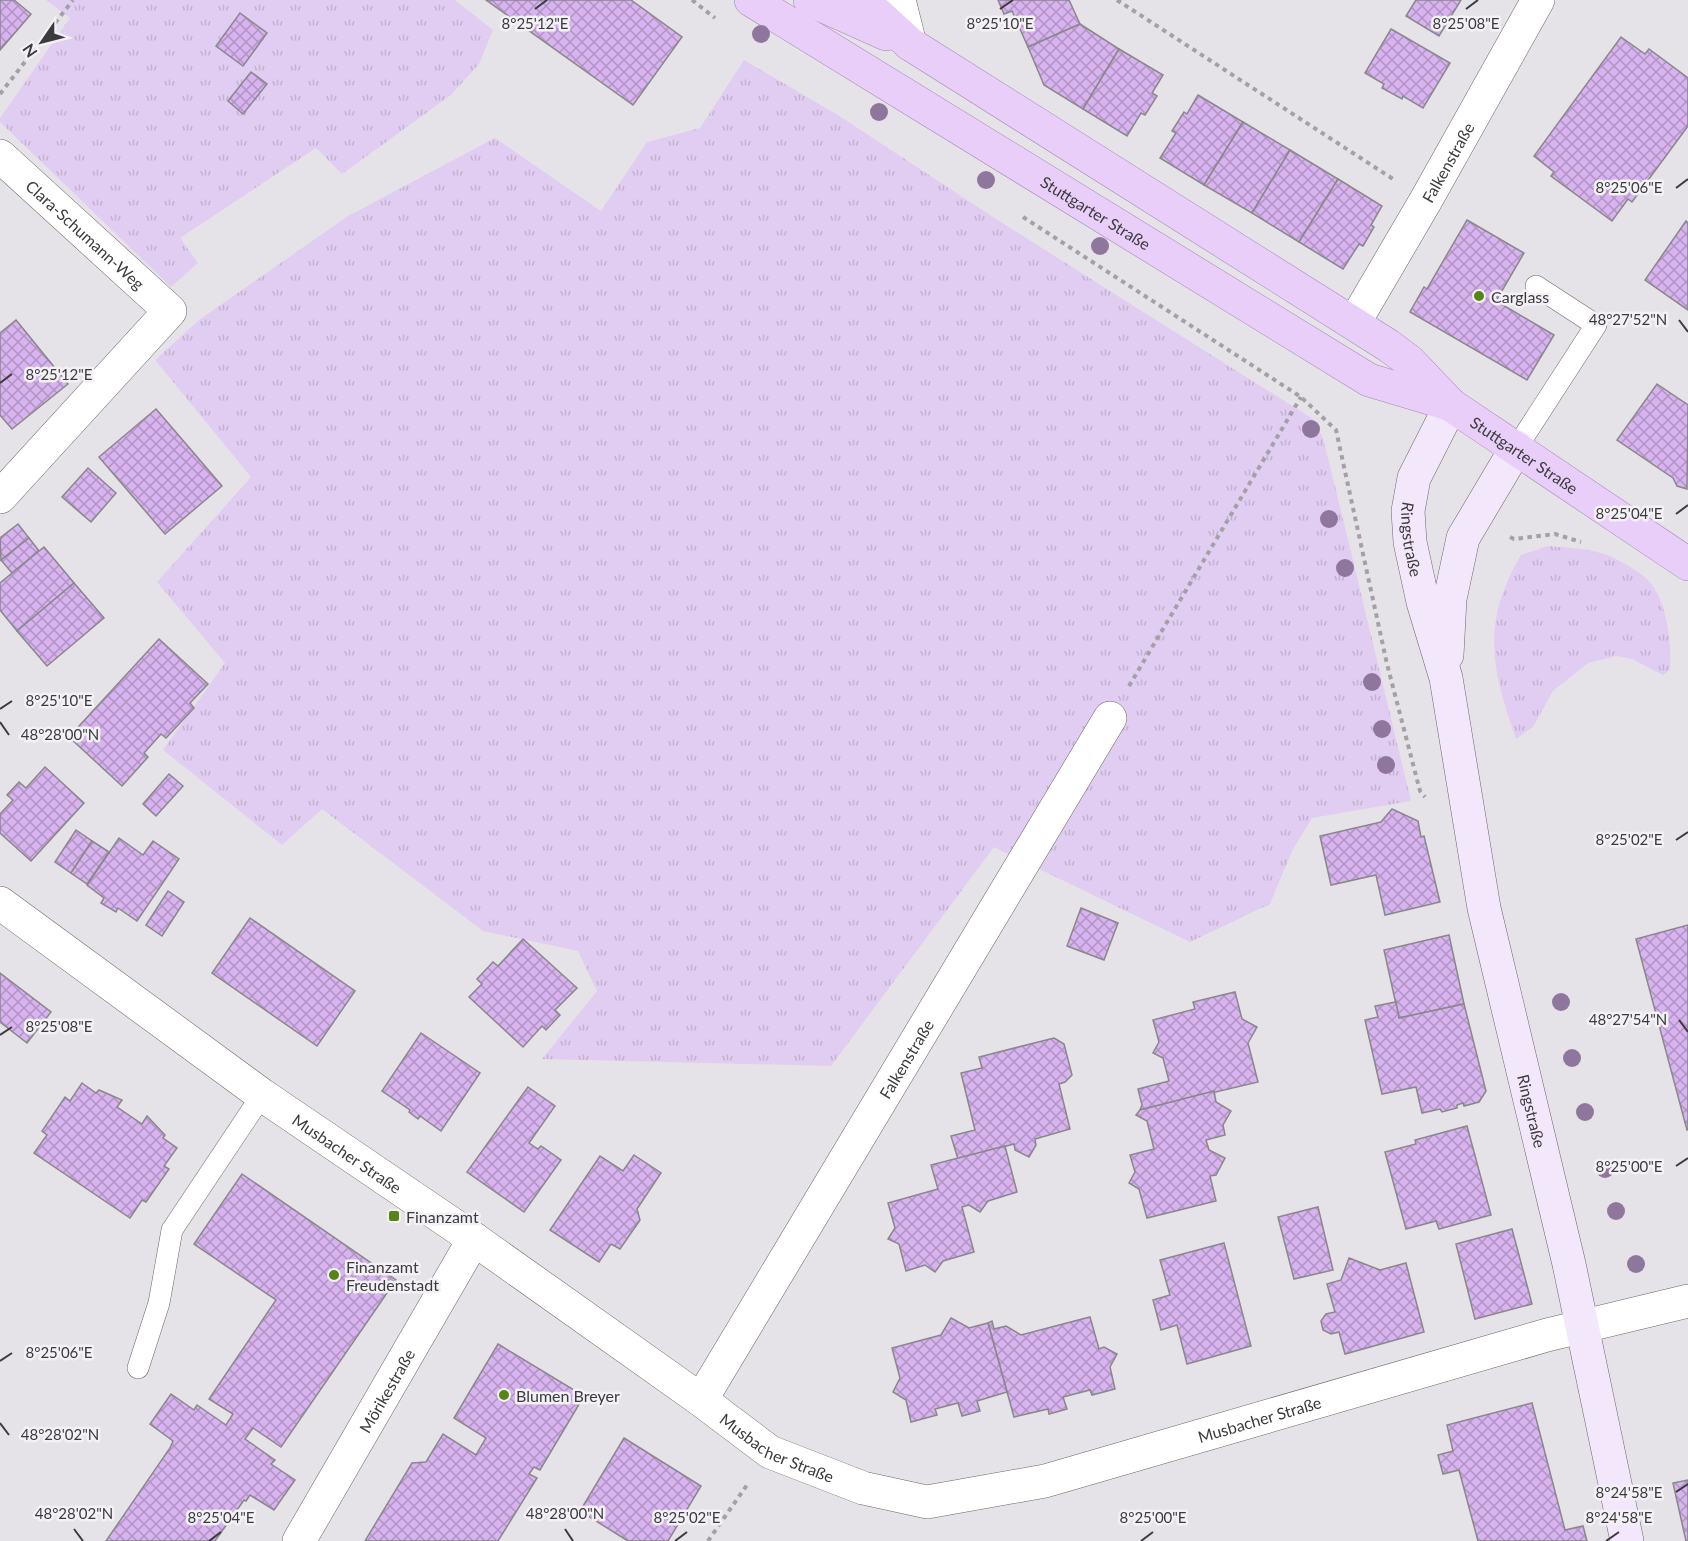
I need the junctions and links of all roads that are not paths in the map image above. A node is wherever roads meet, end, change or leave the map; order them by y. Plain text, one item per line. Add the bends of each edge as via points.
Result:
1 (751, 0) edge
2 (810, 0) edge
3 (862, 0) edge
4 (899, 0) edge
5 (1538, 0) edge
6 (910, 44) junction
7 (0, 156) edge
8 (1536, 285) dead end
9 (1354, 323) junction
10 (1451, 405) junction
11 (1516, 447) junction
12 (0, 497) edge
13 (1688, 564) edge
14 (1446, 678) junction
15 (1110, 718) road end
16 (0, 903) edge
17 (262, 1095) junction
18 (474, 1239) junction
19 (1688, 1301) edge
20 (1582, 1327) junction
21 (138, 1368) dead end
22 (701, 1400) junction
23 (299, 1541) edge
24 (1627, 1541) edge

1 - 10 main road, Stuttgarter Straße via 1369,380
2 - 6 main road
3 - 6 main road, Stuttgarter Straße
4 - 6 street
5 - 9 street, Falkenstraße
6 - 9 main road, Stuttgarter Straße
7 - 12 street, Clara-Schumann-Weg via 170,311
8 - 11 lane via 1596,325
9 - 10 main road, Stuttgarter Straße via 1409,362
10 - 11 main road, Stuttgarter Straße
10 - 14 street, Ringstraße via 1414,478 1408,511 1410,542 1423,602
11 - 13 main road, Stuttgarter Straße
11 - 14 street, Ringstraße via 1463,538 1450,599
14 - 20 street, Ringstraße via 1484,908
15 - 22 street, Falkenstraße
16 - 17 street, Musbacher Straße
17 - 18 street, Musbacher Straße
17 - 21 lane via 172,1230 159,1303
18 - 22 street, Musbacher Straße
18 - 23 street, Mörikestraße
19 - 20 street, Musbacher Straße
20 - 22 street, Musbacher Straße via 1045,1481 927,1502 864,1488 770,1452
20 - 24 street, Ringstraße

